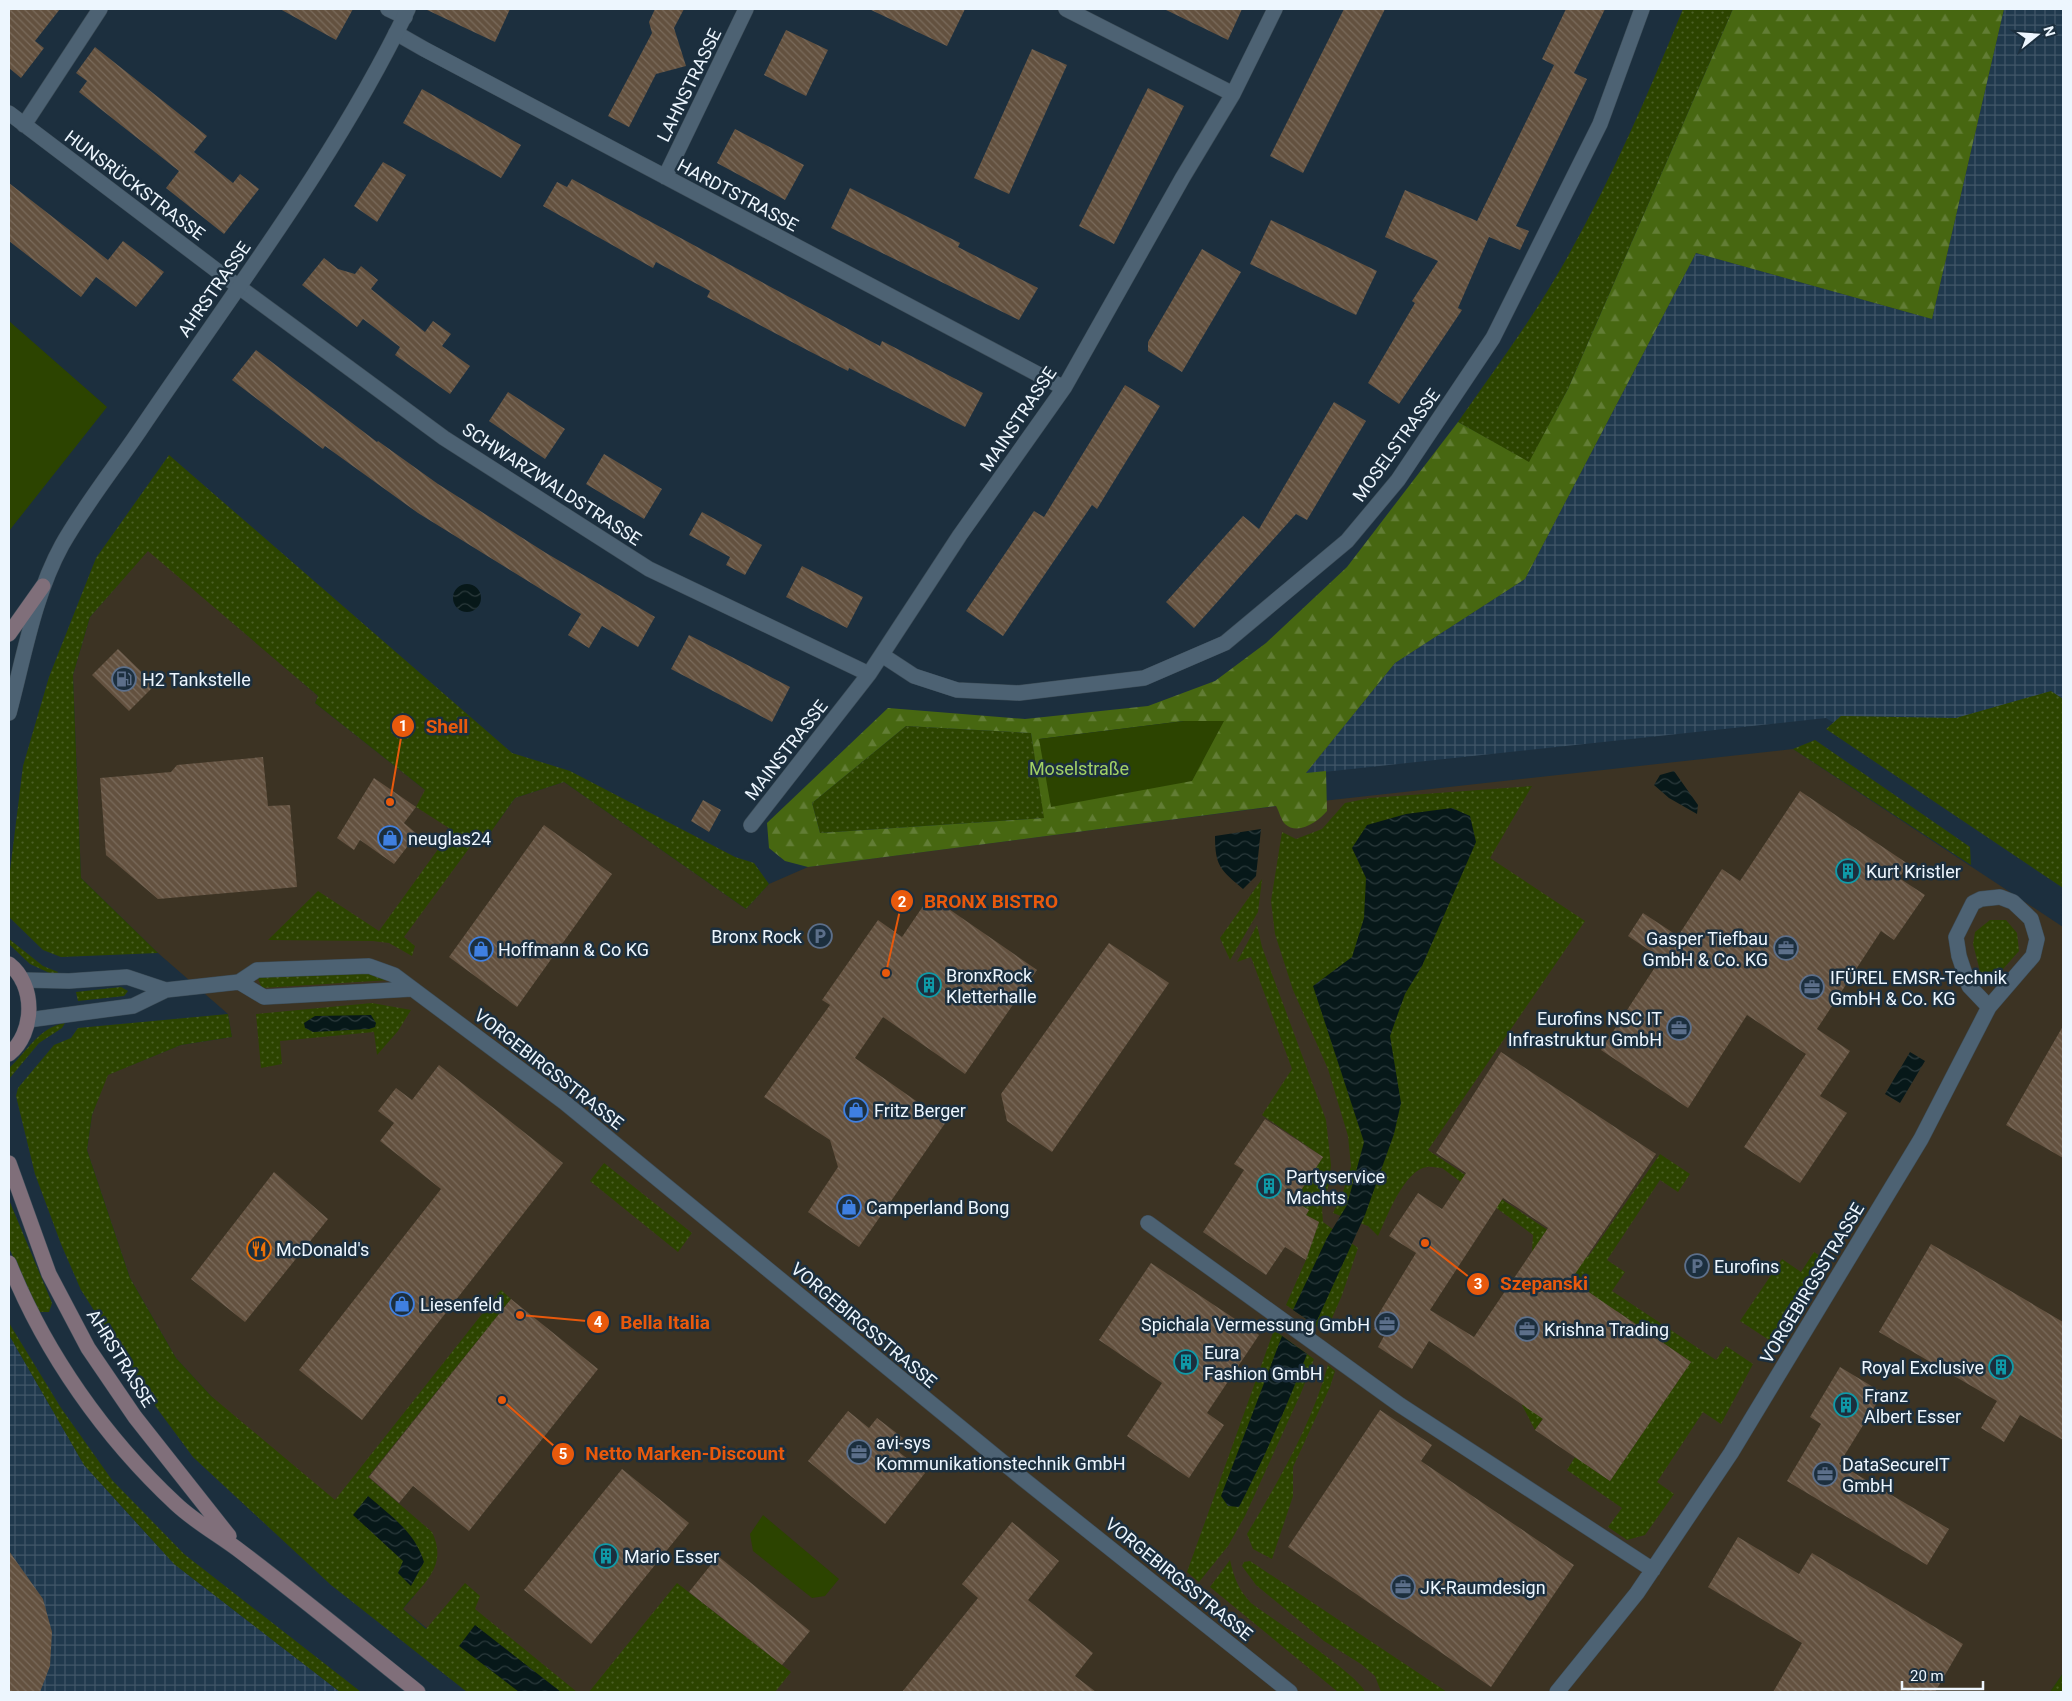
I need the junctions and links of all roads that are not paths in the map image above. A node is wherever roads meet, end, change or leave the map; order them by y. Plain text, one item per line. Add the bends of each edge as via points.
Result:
1 (100, 9) edge
2 (388, 9) edge
3 (746, 9) edge
4 (1066, 9) edge
5 (1275, 9) edge
6 (1642, 9) edge
7 (407, 13) edge
8 (396, 33) junction
9 (1233, 94) junction
10 (9, 113) edge
11 (24, 125) junction
12 (664, 177) junction
13 (238, 287) junction
14 (1064, 388) junction
15 (43, 586) junction
16 (9, 634) edge
17 (882, 654) junction
18 (869, 674) junction
19 (9, 712) edge
20 (751, 825) dead end
21 (9, 964) edge
22 (22, 980) junction
23 (239, 982) junction
24 (412, 989) junction
25 (166, 990) junction
26 (1989, 1007) junction
27 (28, 1020) junction
28 (9, 1054) edge
29 (9, 1163) edge
30 (1148, 1223) dead end
31 (9, 1263) edge
32 (240, 1551) junction
33 (1653, 1570) junction
34 (418, 1692) edge
35 (1290, 1692) edge
36 (1557, 1692) edge

1 - 11 street
2 - 7 street
3 - 12 street, LAHNSTRASSE
4 - 9 street
5 - 9 street, MAINSTRASSE
6 - 17 street, MOSELSTRASSE via 1600,124 1493,338 1398,480 1347,541 1225,643 1144,678 1019,693 957,690 914,676
7 - 8 street, AHRSTRASSE
8 - 12 street, HARDTSTRASSE
8 - 13 street, AHRSTRASSE via 306,190
9 - 14 street, MAINSTRASSE via 1182,177
10 - 11 street, HUNSRÜCKSTRASSE
11 - 13 street, HUNSRÜCKSTRASSE
12 - 14 street, HARDTSTRASSE
13 - 15 street, AHRSTRASSE via 62,545
13 - 18 street, SCHWARZWALDSTRASSE via 444,438 649,569
14 - 17 street, MAINSTRASSE via 960,535
15 - 16 main road, AHRSTRASSE
15 - 19 street, AHRSTRASSE
17 - 18 street, MAINSTRASSE
18 - 20 street, MAINSTRASSE
21 - 22 main road
22 - 25 street, VORGEBIRGSSTRASSE via 127,977
22 - 27 main road via 28,1000
23 - 24 street via 264,997
23 - 24 street, VORGEBIRGSSTRASSE via 257,970 369,966 394,975
23 - 25 street, VORGEBIRGSSTRASSE
24 - 35 street, VORGEBIRGSSTRASSE via 564,1102 1022,1478
25 - 27 street, VORGEBIRGSSTRASSE via 133,1006
26 - 26 street, VORGEBIRGSSTRASSE via 1970,986 1958,956 1956,937 1973,903 2000,897 2013,902 2031,919 2037,939 2033,956
26 - 33 street, VORGEBIRGSSTRASSE via 1921,1139 1731,1453
27 - 28 main road via 24,1034
29 - 32 main road, AHRSTRASSE via 49,1274 88,1348 135,1417
30 - 33 street via 1400,1405
31 - 32 main road, AHRSTRASSE via 19,1289 58,1360 115,1440 177,1505
32 - 34 main road, AHRSTRASSE
33 - 36 street, VORGEBIRGSSTRASSE

